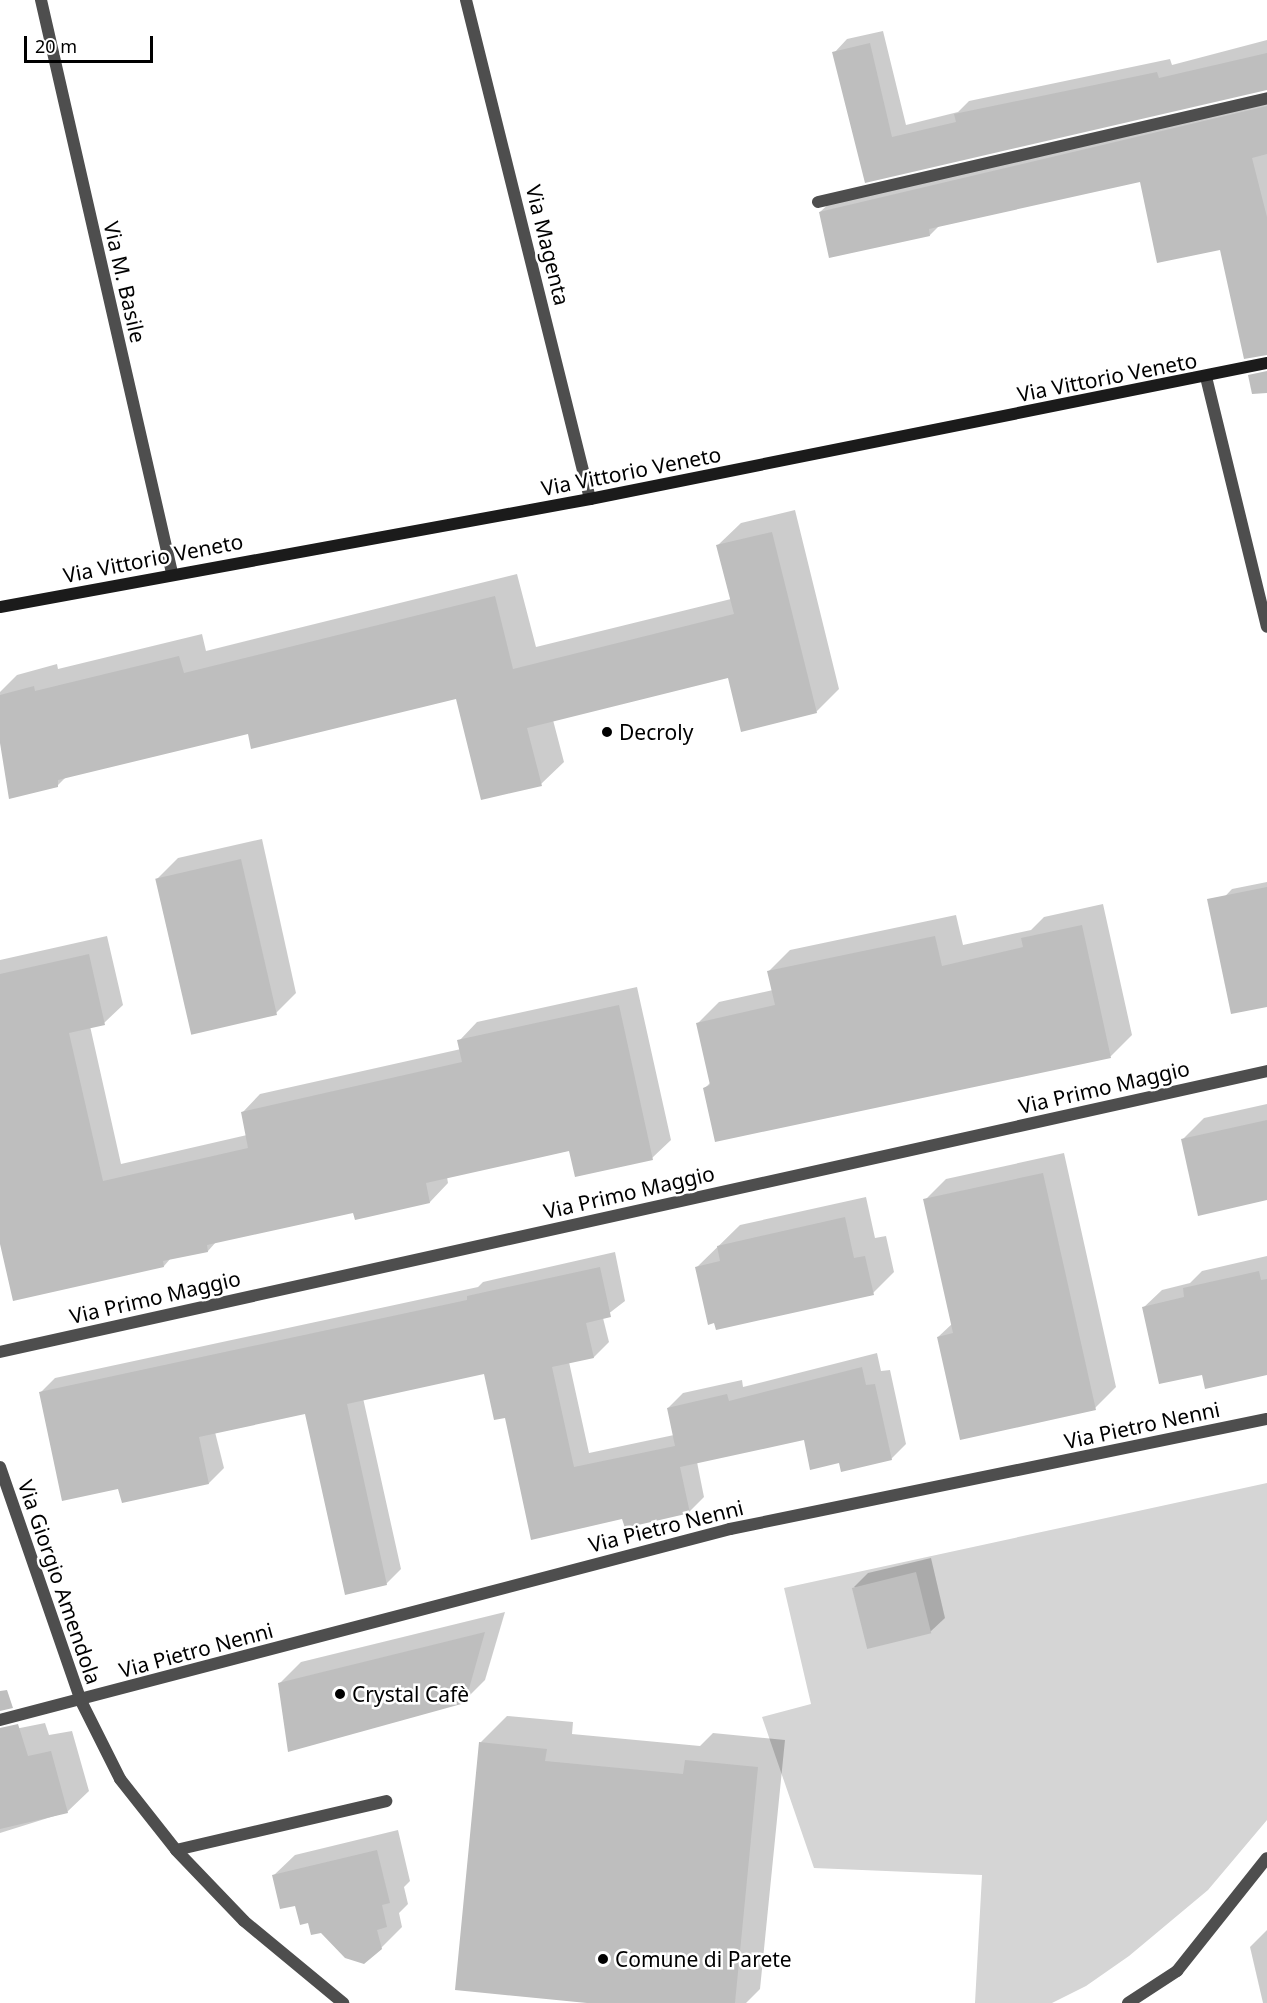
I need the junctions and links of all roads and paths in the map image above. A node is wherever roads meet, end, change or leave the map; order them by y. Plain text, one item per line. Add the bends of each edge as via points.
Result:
1 (41, 0) edge
2 (466, 0) edge
3 (1267, 98) edge
4 (818, 202) dead end
5 (1267, 363) edge
6 (1206, 377) junction
7 (590, 499) junction
8 (172, 573) junction
9 (0, 607) edge
10 (1267, 627) edge
11 (1267, 1071) edge
12 (0, 1352) edge
13 (1267, 1419) edge
14 (0, 1467) edge
15 (81, 1701) junction
16 (0, 1720) edge
17 (386, 1801) dead end
18 (176, 1850) junction
19 (1267, 1858) edge
20 (343, 2003) edge
21 (1128, 2003) edge

1 - 8 street, Via M. Basile
2 - 7 street, Via Magenta
3 - 4 street
5 - 6 street, Via Vittorio Veneto
6 - 7 street, Via Vittorio Veneto
6 - 10 street
7 - 8 street, Via Vittorio Veneto
8 - 9 street, Via Vittorio Veneto
11 - 12 street, Via Primo Maggio
13 - 15 street, Via Pietro Nenni via 730,1529
14 - 15 street, Via Giorgio Amendola
15 - 16 street, Via Pietro Nenni
15 - 18 street, Via Giorgio Amendola via 120,1779
17 - 18 street
18 - 20 street, Via Giorgio Amendola via 244,1921
19 - 21 street via 1177,1971

